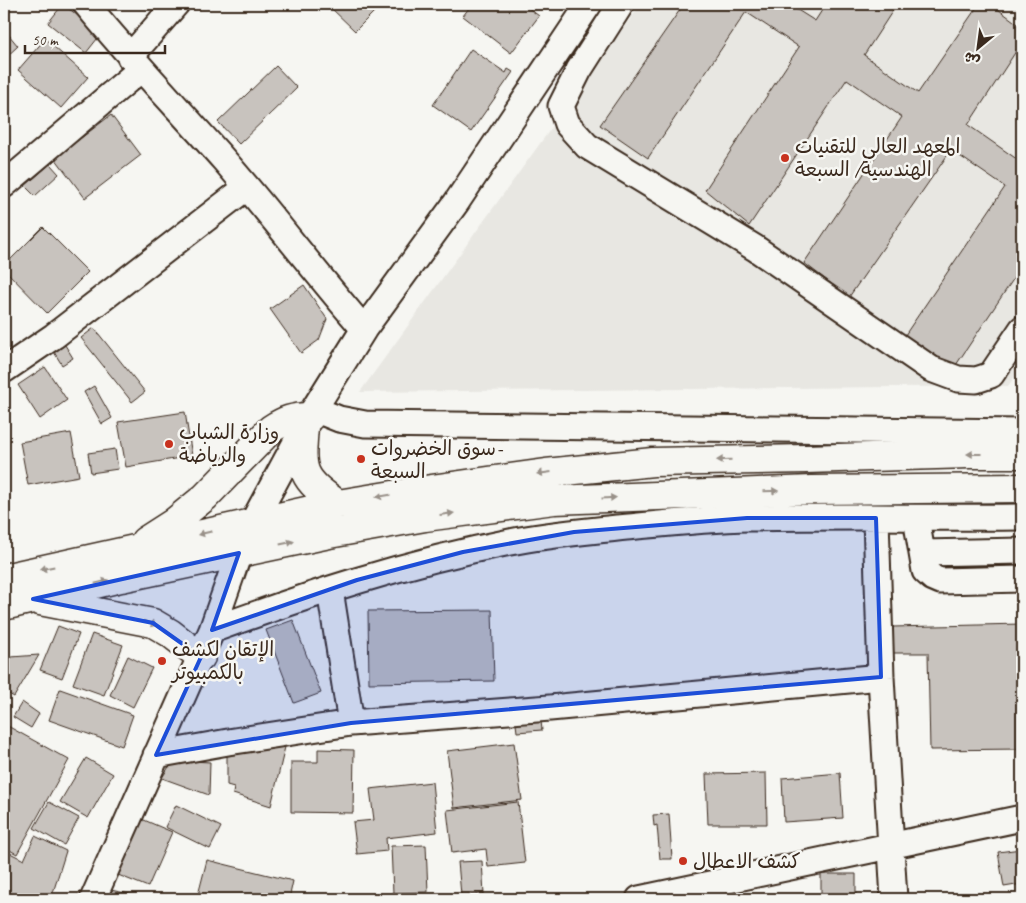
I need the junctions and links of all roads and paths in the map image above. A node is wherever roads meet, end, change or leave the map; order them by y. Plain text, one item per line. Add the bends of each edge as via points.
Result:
1 (86, 4) edge
2 (176, 4) edge
3 (589, 4) edge
4 (621, 4) edge
5 (136, 63) junction
6 (4, 184) edge
7 (246, 187) junction
8 (364, 329) junction
9 (1022, 330) edge
10 (4, 370) edge
11 (310, 418) junction
12 (1022, 432) edge
13 (1022, 454) edge
14 (1022, 488) edge
15 (338, 504) junction
16 (1022, 517) edge
17 (876, 518) junction
18 (916, 518) junction
19 (253, 522) junction
20 (132, 550) junction
21 (1022, 551) edge
22 (240, 553) junction
23 (922, 553) junction
24 (4, 578) edge
25 (1022, 579) edge
26 (330, 590) junction
27 (33, 600) junction
28 (4, 606) edge
29 (212, 630) junction
30 (201, 657) junction
31 (881, 677) junction
32 (351, 723) junction
33 (156, 755) junction
34 (1022, 818) edge
35 (891, 845) junction
36 (93, 899) edge
37 (640, 899) edge
38 (894, 899) edge

1 - 5 street
2 - 5 street
3 - 8 street via 456,203
4 - 9 street via 579,70 561,106 567,124 587,146 755,248 931,369 958,379 976,380 991,375
5 - 6 street
5 - 7 street
7 - 8 street
7 - 10 street via 54,336
8 - 11 street
11 - 12 street via 365,424
11 - 15 highway via 302,452 306,476 319,491
11 - 19 street
11 - 20 highway via 294,417 271,429 205,497
13 -> 15 highway via 653,462 546,473
22 -> 14 highway via 426,517 554,500 802,490
15 - 19 highway
16 - 18 street
17 - 18 street
17 - 26 street via 747,518 574,532 463,552 365,577
17 - 31 street
18 - 23 street
19 -> 20 highway
19 - 22 street
20 -> 24 highway
21 - 23 street
27 -> 22 highway
22 - 29 street
23 - 25 street via 925,571 940,581
26 - 29 street
26 - 32 street
27 - 28 highway
27 -> 30 highway via 153,623
29 - 30 street
30 - 33 street
31 - 32 street
31 - 35 street
32 - 33 street
33 - 36 street
34 - 35 street
35 - 37 street
35 - 38 street

